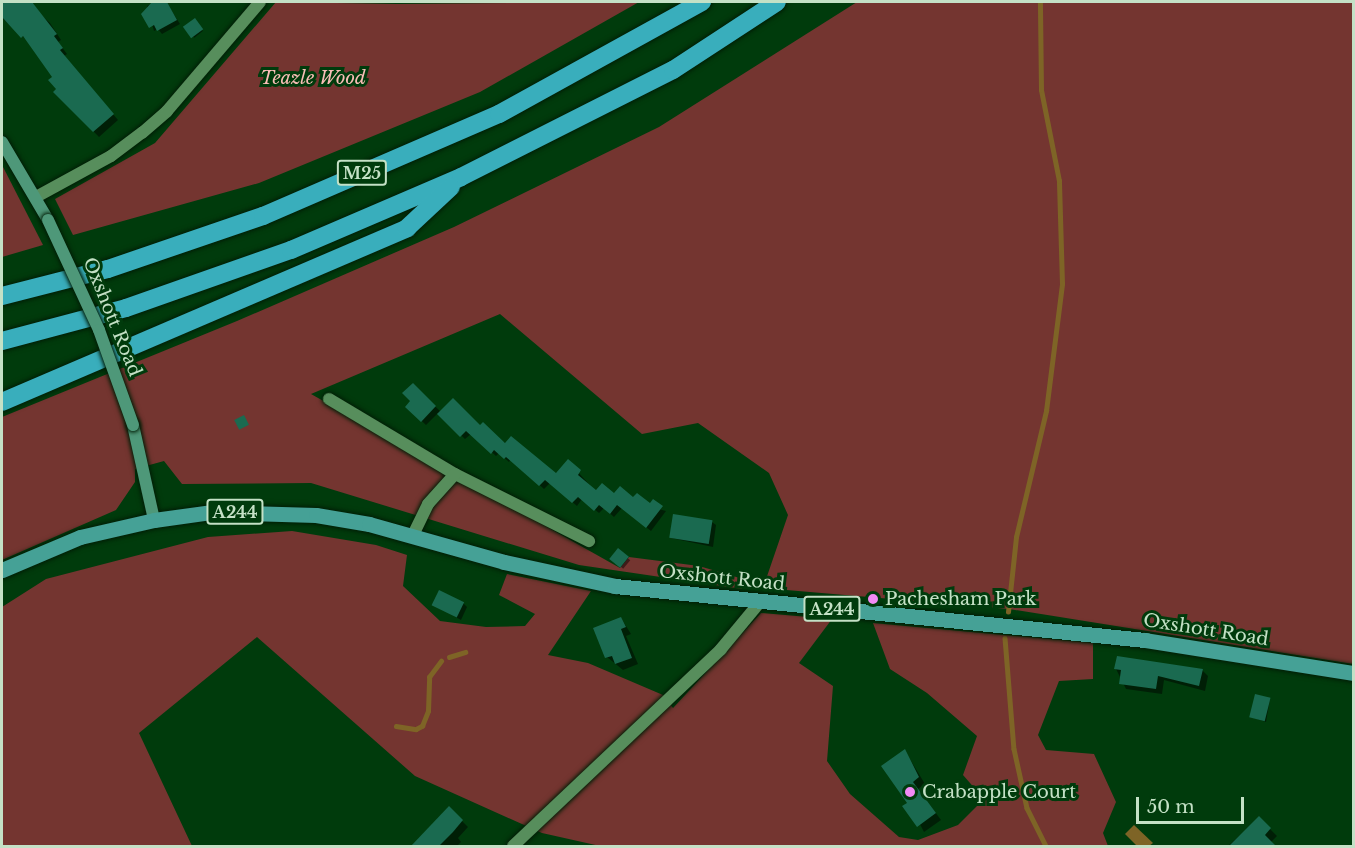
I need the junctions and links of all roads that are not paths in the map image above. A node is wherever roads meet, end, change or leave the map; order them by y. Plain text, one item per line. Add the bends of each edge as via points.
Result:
1 (260, 2) edge
2 (702, 2) edge
3 (777, 2) edge
4 (2, 142) edge
5 (461, 177) junction
6 (36, 197) junction
7 (2, 296) edge
8 (2, 341) edge
9 (329, 399) dead end
10 (2, 402) edge
11 (455, 474) junction
12 (154, 520) junction
13 (413, 535) junction
14 (589, 541) dead end
15 (2, 570) edge
16 (760, 602) junction
17 (1353, 673) edge
18 (513, 846) edge

1 - 6 street via 166,111 142,133 111,156
2 - 7 highway, M25 via 499,114 263,216 108,269
3 - 5 highway, M25 via 673,70
4 - 6 main road, Oxshott Road
5 - 8 highway, M25 via 291,250 126,308
5 - 10 highway, M25 via 407,228
6 - 12 main road, Oxshott Road, bridge via 94,319 133,425
9 - 11 street
11 - 13 street via 428,504
11 - 14 street
12 - 13 main road, Oxshott Road / A244 via 212,512 269,512 316,515
12 - 15 main road, Oxshott Road / A244 via 81,537
13 - 16 main road, Oxshott Road / A244 via 578,579
16 - 17 main road, Oxshott Road / A244 via 1145,640
16 - 18 street via 721,649

